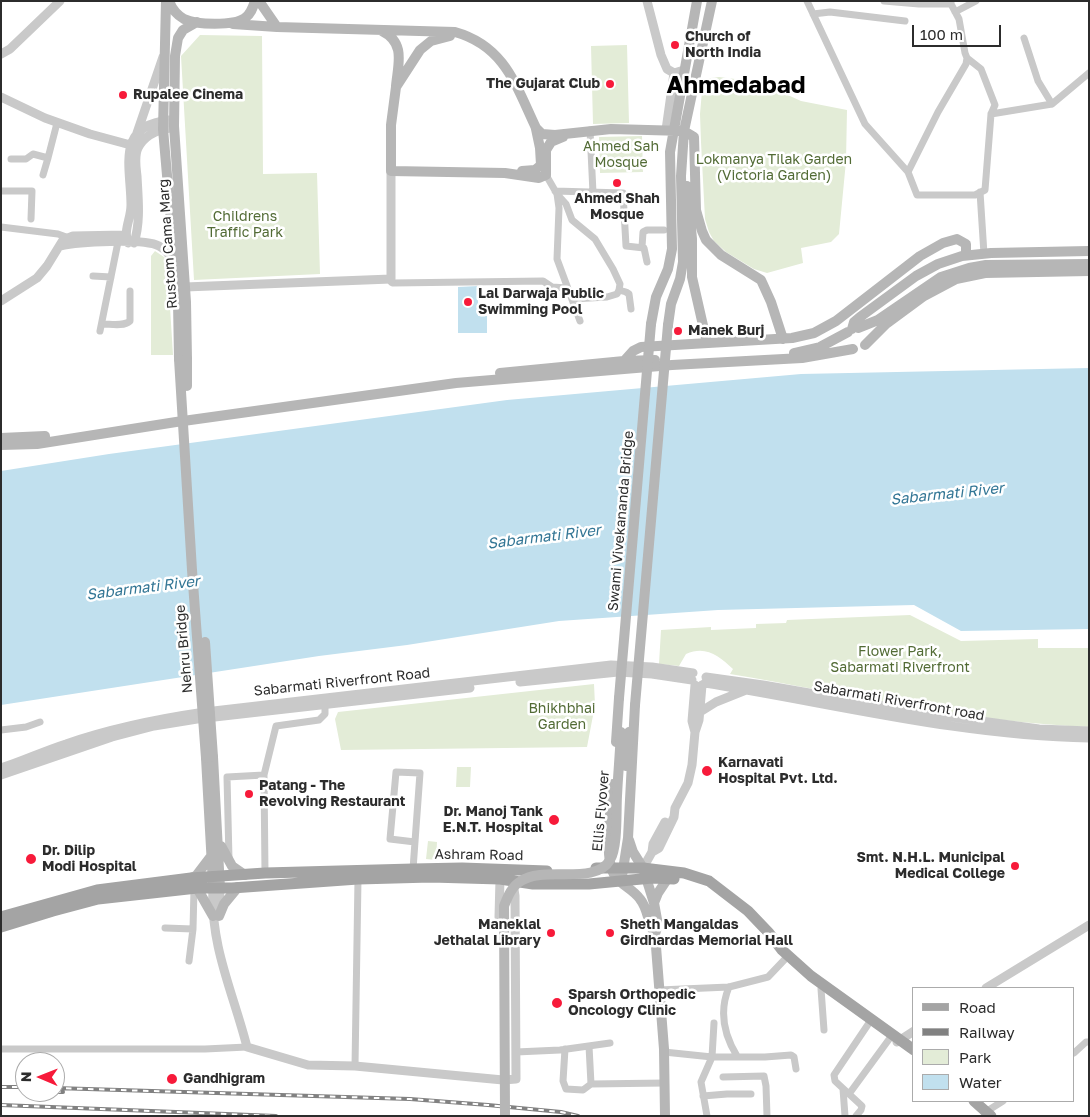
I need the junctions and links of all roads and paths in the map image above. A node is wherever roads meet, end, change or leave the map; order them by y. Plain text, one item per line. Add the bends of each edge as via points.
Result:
1 (60, 1) edge
2 (167, 1) edge
3 (255, 1) edge
4 (259, 1) edge
5 (647, 1) edge
6 (698, 1) edge
7 (712, 1) edge
8 (807, 1) edge
9 (884, 1) edge
10 (976, 1) edge
11 (950, 3) edge
12 (955, 12) junction
13 (813, 14) junction
14 (905, 21) dead end
15 (197, 22) junction
16 (233, 24) junction
17 (277, 27) junction
18 (382, 31) junction
19 (464, 35) junction
20 (1024, 38) dead end
21 (165, 53) junction
22 (1, 54) edge
23 (967, 58) junction
24 (679, 71) junction
25 (1089, 74) edge
26 (396, 87) junction
27 (1, 97) edge
28 (1052, 104) junction
29 (991, 114) junction
30 (57, 122) junction
31 (174, 124) junction
32 (163, 125) junction
33 (536, 128) junction
34 (590, 130) junction
35 (675, 131) junction
36 (137, 133) junction
37 (573, 133) junction
38 (134, 146) junction
39 (11, 158) dead end
40 (48, 158) junction
41 (681, 158) junction
42 (391, 171) junction
43 (908, 172) junction
44 (505, 173) junction
45 (44, 175) dead end
46 (546, 175) junction
47 (1, 191) edge
48 (556, 192) junction
49 (980, 192) junction
50 (593, 193) junction
51 (31, 219) dead end
52 (1, 227) edge
53 (664, 230) dead end
54 (69, 238) junction
55 (129, 240) junction
56 (118, 242) junction
57 (60, 246) junction
58 (642, 247) junction
59 (1089, 250) edge
60 (984, 254) junction
61 (966, 256) junction
62 (646, 262) dead end
63 (174, 264) junction
64 (1089, 264) edge
65 (1089, 271) edge
66 (93, 276) dead end
67 (111, 277) junction
68 (391, 279) junction
69 (185, 286) junction
70 (568, 288) junction
71 (619, 290) junction
72 (130, 291) dead end
73 (573, 299) junction
74 (1, 300) edge
75 (631, 309) dead end
76 (580, 322) dead end
77 (852, 329) junction
78 (783, 339) junction
79 (707, 343) junction
80 (865, 345) junction
81 (853, 349) junction
82 (183, 359) junction
83 (624, 361) junction
84 (1, 438) edge
85 (1, 446) edge
86 (699, 680) junction
87 (746, 690) junction
88 (786, 692) junction
89 (326, 701) junction
90 (634, 712) junction
91 (700, 712) junction
92 (619, 717) junction
93 (40, 722) dead end
94 (1, 730) edge
95 (1089, 731) edge
96 (695, 732) junction
97 (1036, 733) junction
98 (1089, 738) edge
99 (210, 757) junction
100 (24, 764) junction
101 (1, 768) edge
102 (264, 775) junction
103 (1, 776) edge
104 (628, 838) junction
105 (415, 842) junction
106 (219, 843) junction
107 (212, 855) junction
108 (229, 860) junction
109 (610, 867) junction
110 (623, 867) junction
111 (413, 869) junction
112 (265, 874) junction
113 (644, 874) junction
114 (245, 875) junction
115 (668, 878) junction
116 (358, 879) junction
117 (500, 879) junction
118 (216, 882) junction
119 (513, 882) junction
120 (621, 882) junction
121 (194, 885) junction
122 (238, 887) junction
123 (654, 903) junction
124 (1, 917) edge
125 (215, 918) junction
126 (1089, 925) edge
127 (1, 928) edge
128 (165, 928) dead end
129 (193, 929) junction
130 (655, 934) junction
131 (787, 957) junction
132 (189, 961) dead end
133 (729, 987) junction
134 (988, 987) edge
135 (821, 989) junction
136 (660, 990) junction
137 (714, 1023) dead end
138 (869, 1023) junction
139 (824, 1030) dead end
140 (912, 1032) edge
141 (896, 1040) junction
142 (1089, 1042) edge
143 (610, 1043) dead end
144 (589, 1046) junction
145 (247, 1047) junction
146 (1, 1049) edge
147 (564, 1049) junction
148 (912, 1049) edge
149 (1075, 1051) edge
150 (516, 1052) junction
151 (664, 1052) junction
152 (912, 1054) edge
153 (712, 1056) junction
154 (737, 1056) junction
155 (354, 1066) junction
156 (796, 1069) dead end
157 (723, 1077) dead end
158 (503, 1080) junction
159 (665, 1083) junction
160 (590, 1084) junction
161 (846, 1091) junction
162 (751, 1094) dead end
163 (703, 1096) junction
164 (967, 1102) edge
165 (975, 1102) edge
166 (1001, 1102) edge
167 (985, 1115) edge
168 (505, 1116) edge
169 (510, 1116) edge
170 (665, 1116) edge
171 (707, 1116) edge
172 (767, 1116) edge
173 (845, 1116) edge
174 (856, 1116) edge

1 - 22 street
2 - 15 main road, Rustom Cama Marg via 179,15
2 - 21 main road, Rustom Cama Marg
3 - 16 main road via 245,18
4 - 17 main road
5 - 24 street via 661,55 668,69
6 - 24 main road
7 - 35 main road
8 - 13 street
9 - 11 street
10 - 12 street
11 - 12 street
12 - 23 street
13 - 14 street via 830,12
13 - 43 street via 865,124
15 - 16 main road
15 - 31 main road, Rustom Cama Marg via 183,30 175,47
16 - 17 main road
17 - 18 main road
18 - 19 main road via 446,31
18 - 26 main road via 391,36 399,49
19 - 26 main road via 431,40 420,50
19 - 33 main road via 480,41 498,56
20 - 28 street via 1038,81
21 - 32 main road, Rustom Cama Marg
21 - 36 street
23 - 29 street via 981,69 995,105
23 - 43 street
24 - 35 main road
25 - 28 street
26 - 42 main road
27 - 30 street
28 - 29 street
29 - 49 street via 985,190
30 - 38 street
30 - 40 street
31 - 32 street
31 - 69 main road, Rustom Cama Marg
32 - 36 street via 150,124
32 - 38 street
32 - 63 main road, Rustom Cama Marg
33 - 37 main road via 542,134
33 - 44 main road via 541,165 536,170
34 - 35 main road
34 - 37 main road
34 - 50 street
35 - 41 main road
35 - 78 main road via 694,137 696,210 706,240 720,255 761,280
35 - 92 main road, Swami Vivekananda Bridge, bridge via 665,140 670,152 672,249 650,324
36 - 38 street
37 - 46 main road via 551,142 546,150
38 - 55 street via 138,226
39 - 40 street via 26,159 33,154
40 - 45 street
41 - 79 main road via 687,183 692,277
41 - 90 main road, bridge via 683,262 668,325
42 - 44 main road
42 - 68 street
43 - 49 street via 917,195 975,195
44 - 46 main road via 539,178
46 - 48 street
47 - 51 street via 32,191
48 - 50 street
48 - 70 street via 558,259
48 - 71 street via 566,204 572,220 595,239 614,269
49 - 60 street
50 - 58 street via 624,194 626,246
52 - 54 street
53 - 58 street via 643,232
54 - 55 street via 95,235
54 - 57 street
55 - 56 street
55 - 63 street via 158,245 165,249
56 - 57 street
56 - 67 street
57 - 74 street via 37,278
58 - 62 street
59 - 60 main road
60 - 61 main road
61 - 77 main road via 938,264 916,276 854,322
61 - 78 main road via 966,244 957,239 942,243 920,256 836,321 814,333
63 - 82 main road, Rustom Cama Marg
64 - 77 main road via 970,268 941,277 878,320
65 - 80 main road via 985,273 956,278 924,296 886,324
66 - 67 street
67 - 72 street via 101,327 130,321
68 - 69 street
68 - 70 street via 393,283 543,281
69 - 82 main road, Rustom Cama Marg
70 - 73 street
71 - 73 street via 607,297
71 - 75 street via 629,294
73 - 76 street
77 - 80 main road via 863,330
77 - 81 main road via 845,337 848,347
77 - 83 main road via 820,347 800,352
78 - 79 main road
79 - 83 main road via 640,346
80 - 81 main road
81 - 85 main road via 802,358 653,366 456,383 37,444
82 - 99 main road, Nehru Bridge, bridge
83 - 84 main road via 458,378 174,415 37,437
86 - 87 street, Sabarmati Riverfront road
86 - 88 street, Sabarmati Riverfront road
86 - 89 street, Sabarmati Riverfront Road via 652,667 611,665
86 - 91 street
86 - 96 street via 692,721
87 - 88 street, Sabarmati Riverfront road
87 - 91 street
88 - 97 street, Sabarmati Riverfront road via 929,722
89 - 100 street, Sabarmati Riverfront Road via 153,720 83,738
89 - 102 street via 325,714 319,720 276,726
90 - 104 main road
90 - 169 main road, Ellis Flyover, bridge via 626,758 619,853 615,864 594,877 533,881 517,892 511,905
91 - 96 street
92 - 109 main road via 609,838
92 - 168 main road, Ellis Flyover, bridge via 622,732 616,832 610,861 591,873 528,877 511,890 504,906
93 - 94 street
95 - 97 street, Sabarmati Riverfront road
96 - 113 street via 688,782 653,844
97 - 98 street, Sabarmati Riverfront road
99 - 106 main road, Nehru Bridge
99 - 107 main road, Nehru Bridge
100 - 101 street, Sabarmati Riverfront Road
100 - 103 street, Sabarmati Riverfront Road
102 - 108 street via 228,776
102 - 112 street
104 - 110 main road
104 - 113 main road
105 - 105 street via 420,773 396,772 390,839
105 - 111 street
106 - 108 main road
106 - 118 main road, Nehru Bridge
107 - 118 main road, Nehru Bridge
107 - 121 main road via 196,876
108 - 114 main road
109 - 110 main road, Ashram Road
109 - 111 main road, Ashram Road via 539,872
109 - 120 main road
110 - 113 main road, Ashram Road
110 - 120 main road
111 - 112 main road, Ashram Road
112 - 114 main road, Ashram Road
113 - 115 main road, Ashram Road
113 - 120 main road, Ashram Road
113 - 123 main road
113 - 131 main road, Ashram Road via 684,873 709,881 748,911
114 - 118 main road, Ashram Road
115 - 123 main road
115 - 131 main road, Ashram Road via 706,887 744,916
116 - 117 main road, Ashram Road
116 - 122 main road, Ashram Road
116 - 155 street
117 - 119 main road, Ashram Road
117 - 158 street
118 - 121 main road, Ashram Road
118 - 122 main road, Ashram Road
118 - 125 street
119 - 120 main road, Ashram Road
119 - 150 street
120 - 130 main road via 642,900
121 - 124 main road, Ashram Road via 97,890
121 - 125 main road
121 - 127 main road, Ashram Road via 98,900
121 - 129 street
122 - 125 main road
123 - 130 main road via 658,925
125 - 145 street via 220,958
126 - 134 street
128 - 129 street
129 - 132 street
130 - 136 main road
131 - 133 street via 768,977
131 - 135 main road, Ashram Road
131 - 141 main road, Ashram Road
133 - 136 street
133 - 154 street via 724,1015 728,1041
135 - 138 main road, Ashram Road
135 - 139 street
136 - 151 main road
137 - 153 street
138 - 141 main road, Ashram Road
138 - 161 street via 835,1072 834,1080
140 - 141 street
141 - 148 main road, Ashram Road
141 - 152 main road, Ashram Road
141 - 161 street
142 - 149 street
143 - 144 street
144 - 147 street
144 - 160 street
145 - 146 street
145 - 155 street via 308,1065
147 - 150 street
147 - 160 street via 563,1081 566,1089 583,1090
150 - 158 street via 516,1078
151 - 153 street
151 - 159 main road
153 - 154 street
153 - 163 street via 701,1082
154 - 156 street via 791,1055
155 - 158 street
157 - 172 street via 764,1076
159 - 160 street
159 - 170 main road
161 - 173 street
161 - 174 street via 862,1106
162 - 163 street
163 - 171 street
164 - 167 main road
165 - 167 main road
166 - 167 street

